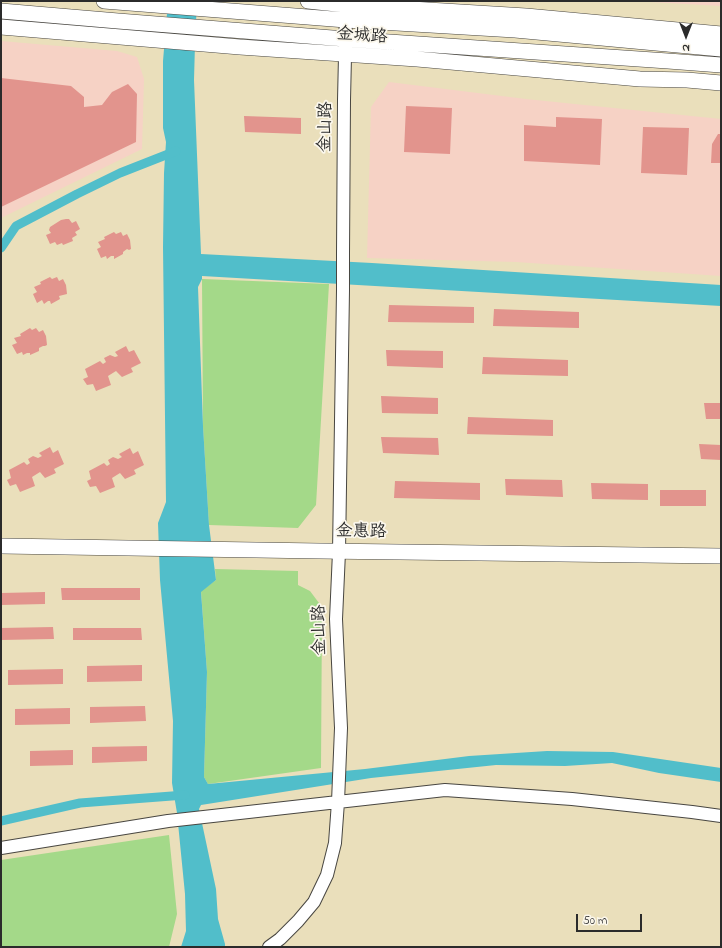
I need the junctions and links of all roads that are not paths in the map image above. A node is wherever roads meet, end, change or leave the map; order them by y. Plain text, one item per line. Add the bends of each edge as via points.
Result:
1 (104, 1) edge
2 (308, 1) edge
3 (346, 9) edge
4 (1, 11) edge
5 (29, 14) junction
6 (526, 16) junction
7 (1, 19) edge
8 (118, 21) junction
9 (1, 27) edge
10 (721, 34) edge
11 (593, 37) junction
12 (345, 38) junction
13 (161, 40) junction
14 (721, 49) edge
15 (345, 54) junction
16 (608, 57) junction
17 (721, 65) edge
18 (660, 80) junction
19 (721, 83) edge
20 (1, 546) edge
21 (339, 552) junction
22 (721, 556) edge
23 (339, 799) junction
24 (721, 816) edge
25 (1, 848) edge
26 (269, 947) edge

1 - 3 main road, 金城路 via 202,9
2 - 3 main road, 金城路
3 - 6 main road, 金城路
3 - 11 main road, 金城路
3 - 12 street, 金山路
4 - 5 main road, 金城路
5 - 7 main road
5 - 8 main road, 金城路
6 - 10 main road, 金城路
6 - 11 main road
8 - 12 main road, 金城路
8 - 13 main road
9 - 13 main road, 金城路
11 - 14 main road, 金城路
12 - 15 street, 金山路
12 - 16 main road, 金城路
13 - 15 main road, 金城路
15 - 18 main road, 金城路
15 - 21 street, 金山路
16 - 17 main road, 金城路
16 - 18 main road
18 - 19 main road, 金城路
20 - 21 main road, 金惠路
21 - 22 main road, 金惠路
21 - 23 street, 金山路 via 336,619 341,728
23 - 24 street via 444,790 572,799
23 - 25 street via 168,821
23 - 26 street, 金山路 via 335,843 327,875 314,902 280,940

